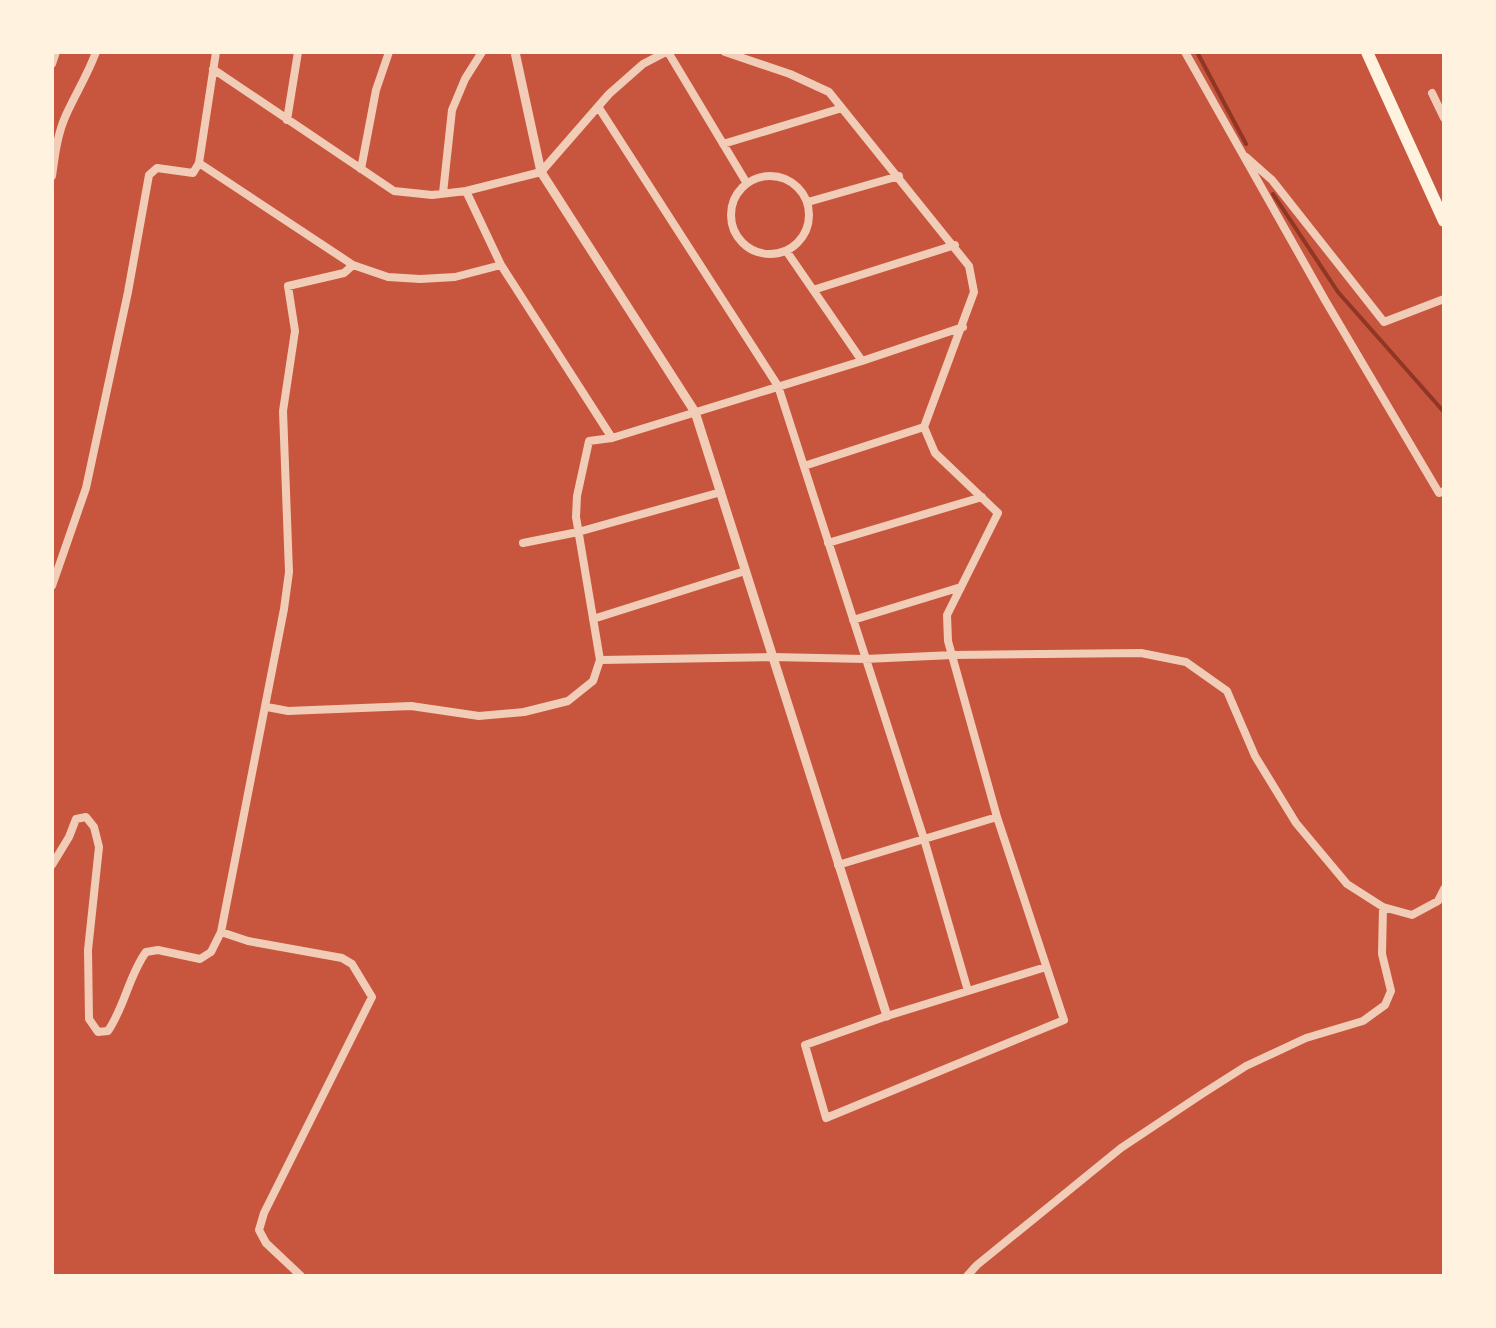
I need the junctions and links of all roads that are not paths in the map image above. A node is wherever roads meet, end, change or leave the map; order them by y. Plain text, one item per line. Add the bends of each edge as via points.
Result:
1 (56, 52) edge
2 (96, 52) edge
3 (216, 52) edge
4 (298, 52) edge
5 (389, 52) edge
6 (482, 52) edge
7 (515, 52) edge
8 (667, 52) edge
9 (725, 52) edge
10 (1185, 52) edge
11 (1367, 52) edge
12 (52, 63) edge
13 (213, 69) junction
14 (1432, 93) dead end
15 (599, 108) junction
16 (842, 108) junction
17 (1444, 118) edge
18 (287, 120) junction
19 (723, 144) junction
20 (1239, 150) junction
21 (199, 163) junction
22 (361, 169) junction
23 (541, 172) junction
24 (52, 176) edge
25 (899, 176) junction
26 (746, 182) junction
27 (466, 191) junction
28 (443, 193) junction
29 (1439, 194) edge
30 (808, 202) junction
31 (1444, 221) edge
32 (955, 245) junction
33 (787, 252) junction
34 (353, 265) junction
35 (501, 265) junction
36 (813, 290) junction
37 (1444, 299) edge
38 (963, 327) junction
39 (862, 361) junction
40 (778, 386) junction
41 (695, 412) junction
42 (924, 427) junction
43 (612, 438) junction
44 (804, 466) junction
45 (721, 492) junction
46 (1441, 492) edge
47 (982, 497) junction
48 (1444, 503) edge
49 (578, 532) junction
50 (523, 543) dead end
51 (828, 543) junction
52 (745, 571) junction
53 (52, 586) edge
54 (961, 587) junction
55 (593, 619) junction
56 (853, 620) junction
57 (953, 655) junction
58 (772, 657) junction
59 (865, 659) junction
60 (600, 660) junction
61 (267, 707) junction
62 (997, 817) junction
63 (924, 839) junction
64 (52, 865) edge
65 (838, 865) junction
66 (1444, 889) edge
67 (1383, 907) junction
68 (221, 932) junction
69 (1046, 967) junction
70 (968, 991) junction
71 (887, 1016) junction
72 (301, 1276) edge
73 (967, 1276) edge

1 - 12 street
2 - 24 street via 66,116
3 - 13 street
4 - 18 street
5 - 22 street
6 - 28 street via 452,110
7 - 23 street
8 - 15 street via 643,64
8 - 19 street
9 - 16 street via 829,92
10 - 20 street
11 - 29 highway
13 - 18 street
13 - 21 street
14 - 17 street
15 - 23 street
15 - 40 street
16 - 19 street
16 - 25 street
18 - 22 street
19 - 26 street
20 - 37 street via 1272,180 1384,322
20 - 46 street
21 - 34 street
21 - 53 street via 193,173 157,168 149,175 86,488
22 - 28 street via 394,191
23 - 27 street
23 - 41 street
25 - 30 street
25 - 32 street
26 - 30 street via 787,179
26 - 33 street via 731,206 735,234 757,252
27 - 28 street
27 - 35 street
29 - 31 highway
30 - 33 street via 803,236
32 - 36 street
32 - 38 street via 969,266 974,292
33 - 36 street
34 - 35 street via 388,277 420,279
34 - 61 street via 344,273 288,286 295,331 283,411 289,572
35 - 43 street
36 - 39 street
38 - 39 street
38 - 42 street
39 - 40 street
40 - 41 street
40 - 44 street
41 - 43 street
41 - 45 street
42 - 44 street
42 - 47 street via 935,453
43 - 49 street via 589,441 577,496
44 - 51 street
45 - 49 street
45 - 52 street
46 - 48 street
47 - 51 street
47 - 54 street via 998,513
49 - 50 street
49 - 55 street
51 - 56 street
52 - 55 street
52 - 58 street
54 - 56 street
54 - 57 street via 947,615
55 - 60 street
56 - 59 street
57 - 59 street
57 - 62 street
57 - 67 street via 1141,653 1192,664 1227,691 1255,756 1296,823 1347,884
58 - 59 street
58 - 60 street
58 - 65 street
59 - 63 street
60 - 61 street via 593,681 568,701 524,712 479,716 411,706 288,711
61 - 68 street
62 - 63 street
62 - 69 street
63 - 65 street
63 - 70 street
64 - 68 street via 76,819 86,817 99,847 88,950 89,1019 98,1032 108,1031 120,1014 146,952 200,959 211,952
65 - 71 street
66 - 67 street via 1438,901 1412,915
67 - 73 street via 1382,954 1391,991 1385,1005 1363,1021 1306,1038 1246,1066 1202,1094 1121,1148
68 - 72 street via 342,958 352,964 372,997 259,1230
69 - 70 street
69 - 71 street via 1064,1020 826,1118 805,1045
70 - 71 street

